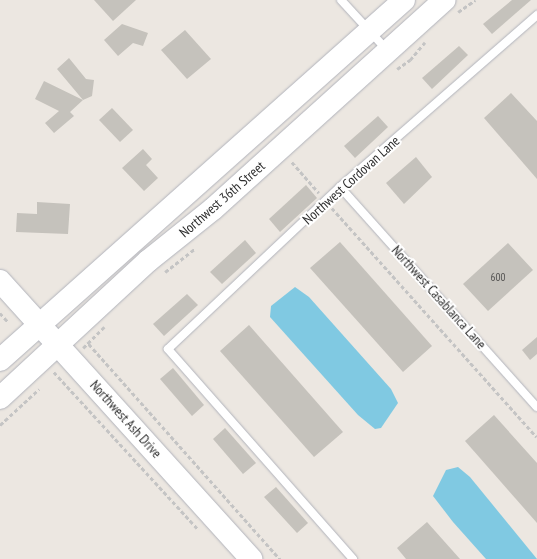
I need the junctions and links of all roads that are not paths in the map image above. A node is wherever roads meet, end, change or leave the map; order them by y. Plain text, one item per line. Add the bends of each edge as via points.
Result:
1 (341, 0) edge
2 (404, 0) edge
3 (444, 0) edge
4 (537, 15) edge
5 (369, 31) junction
6 (388, 50) junction
7 (340, 187) junction
8 (0, 281) edge
9 (38, 323) junction
10 (49, 352) junction
11 (0, 360) edge
12 (0, 398) edge
13 (537, 407) edge
14 (251, 559) edge
15 (353, 559) edge

1 - 5 lane
2 - 5 main road, Northwest 36th Street
3 - 6 main road, Northwest 36th Street
4 - 7 lane, Northwest Cordovan Lane
5 - 6 lane
5 - 9 main road, Northwest 36th Street
6 - 10 main road, Northwest 36th Street
7 - 13 lane, Northwest Casablanca Lane
7 - 15 lane, Northwest Cordovan Lane via 168,349
8 - 9 main road, Northwest Ash Drive
9 - 10 main road, Northwest Ash Drive
9 - 11 main road, Northwest 36th Street
10 - 12 main road, Northwest 36th Street
10 - 14 main road, Northwest Ash Drive

